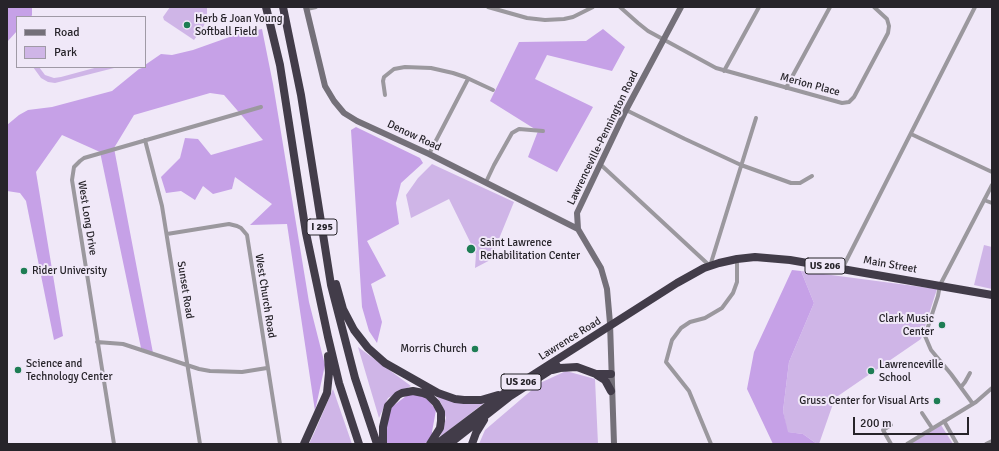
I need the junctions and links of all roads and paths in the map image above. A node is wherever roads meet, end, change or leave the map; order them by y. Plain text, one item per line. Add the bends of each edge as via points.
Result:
1 (266, 7) edge
2 (283, 7) edge
3 (316, 7) edge
4 (488, 7) edge
5 (593, 7) edge
6 (620, 7) edge
7 (681, 7) edge
8 (759, 7) edge
9 (830, 7) edge
10 (874, 7) edge
11 (975, 7) edge
12 (306, 8) edge
13 (663, 40) junction
14 (724, 71) junction
15 (468, 78) junction
16 (786, 88) junction
17 (493, 90) dead end
18 (384, 95) dead end
19 (261, 107) dead end
20 (626, 110) junction
21 (756, 118) dead end
22 (543, 130) dead end
23 (911, 134) junction
24 (145, 140) junction
25 (429, 154) junction
26 (600, 164) junction
27 (741, 164) junction
28 (992, 172) edge
29 (812, 176) dead end
30 (486, 182) junction
31 (992, 185) edge
32 (984, 200) junction
33 (992, 203) edge
34 (322, 227) junction
35 (578, 229) junction
36 (167, 234) junction
37 (737, 259) junction
38 (710, 266) junction
39 (842, 268) junction
40 (940, 285) junction
41 (992, 295) edge
42 (610, 327) junction
43 (328, 337) junction
44 (98, 342) junction
45 (187, 365) junction
46 (268, 368) junction
47 (551, 370) junction
48 (970, 373) dead end
49 (596, 374) junction
50 (611, 374) junction
51 (960, 387) junction
52 (992, 388) edge
53 (612, 391) junction
54 (508, 395) junction
55 (973, 404) junction
56 (922, 413) dead end
57 (944, 421) junction
58 (891, 425) dead end
59 (932, 428) junction
60 (992, 441) edge
61 (114, 444) edge
62 (200, 444) edge
63 (280, 444) edge
64 (304, 444) edge
65 (359, 444) edge
66 (377, 444) edge
67 (383, 444) edge
68 (430, 444) edge
69 (437, 444) edge
70 (449, 444) edge
71 (472, 444) edge
72 (614, 444) edge
73 (711, 444) edge
74 (891, 444) edge
75 (906, 444) edge
76 (957, 444) edge
77 (986, 444) edge

1 - 43 highway, I 295 via 280,65 306,233
2 - 34 highway, I 295 via 301,94
3 - 12 street
4 - 5 street via 527,18 545,20 573,17
6 - 13 street, Merion Place via 638,24
7 - 13 street, Lawrenceville-Pennington Road
8 - 14 street
9 - 16 street
10 - 16 street, Merion Place via 887,19 889,30 852,100 842,103
11 - 23 street
12 - 25 street, Denow Road via 322,78 339,108 357,121
13 - 14 street, Merion Place
13 - 20 street, Lawrenceville-Pennington Road
14 - 16 street, Merion Place
15 - 17 street
15 - 18 street via 431,68 398,68 384,77
15 - 25 street
19 - 24 street, West Long Drive
20 - 26 street, Lawrenceville-Pennington Road
20 - 27 street
21 - 27 street
22 - 30 street via 519,129 512,133
23 - 28 street
23 - 39 street
24 - 36 street, Sunset Road via 158,186
24 - 44 street, West Long Drive via 84,158 73,171 72,180
25 - 30 street, Denow Road
26 - 35 street, Lawrenceville-Pennington Road via 579,208 576,218
26 - 38 street
27 - 29 street via 791,183 800,183
27 - 38 street
30 - 35 street, Denow Road
31 - 32 street
32 - 33 street
32 - 40 street
34 - 54 highway via 343,309 354,330 375,355 393,369 454,399 481,400
34 - 66 highway, I 295 via 338,316
35 - 42 street via 605,278
36 - 45 street, Sunset Road
36 - 46 street, West Church Road via 229,224 245,232
37 - 38 highway, Main Street / US 206
37 - 39 highway, Main Street / US 206 via 790,260
37 - 73 street via 737,282 733,293 722,308 681,328 672,340 666,362 689,391
38 - 42 highway, Main Street / US 206 via 677,283
39 - 40 highway, Main Street / US 206
40 - 41 highway, Main Street / US 206
40 - 51 street via 925,336 931,350
42 - 47 highway, Lawrence Road / US 206
42 - 50 street
42 - 54 highway, Lawrence Road / US 206
43 - 64 highway via 327,393
43 - 65 highway, I 295 via 339,383
44 - 45 street via 123,344
44 - 61 street, West Long Drive
45 - 46 street via 225,372
45 - 62 street, Sunset Road
46 - 63 street, West Church Road
47 - 49 highway via 577,367
47 - 54 highway, Lawrence Road / US 206
48 - 51 street
49 - 50 highway
49 - 53 highway via 605,380
50 - 53 street
51 - 55 street
52 - 55 street
53 - 72 street
54 - 69 highway, Lawrence Road / US 206
54 - 70 highway, Lawrence Road / US 206
54 - 71 highway via 484,420
55 - 57 street
56 - 59 street
57 - 59 street
57 - 76 street
58 - 74 street via 883,430
59 - 75 street
60 - 77 street
67 - 68 highway via 382,427 388,406 398,395 413,391 428,395 439,408 440,428

